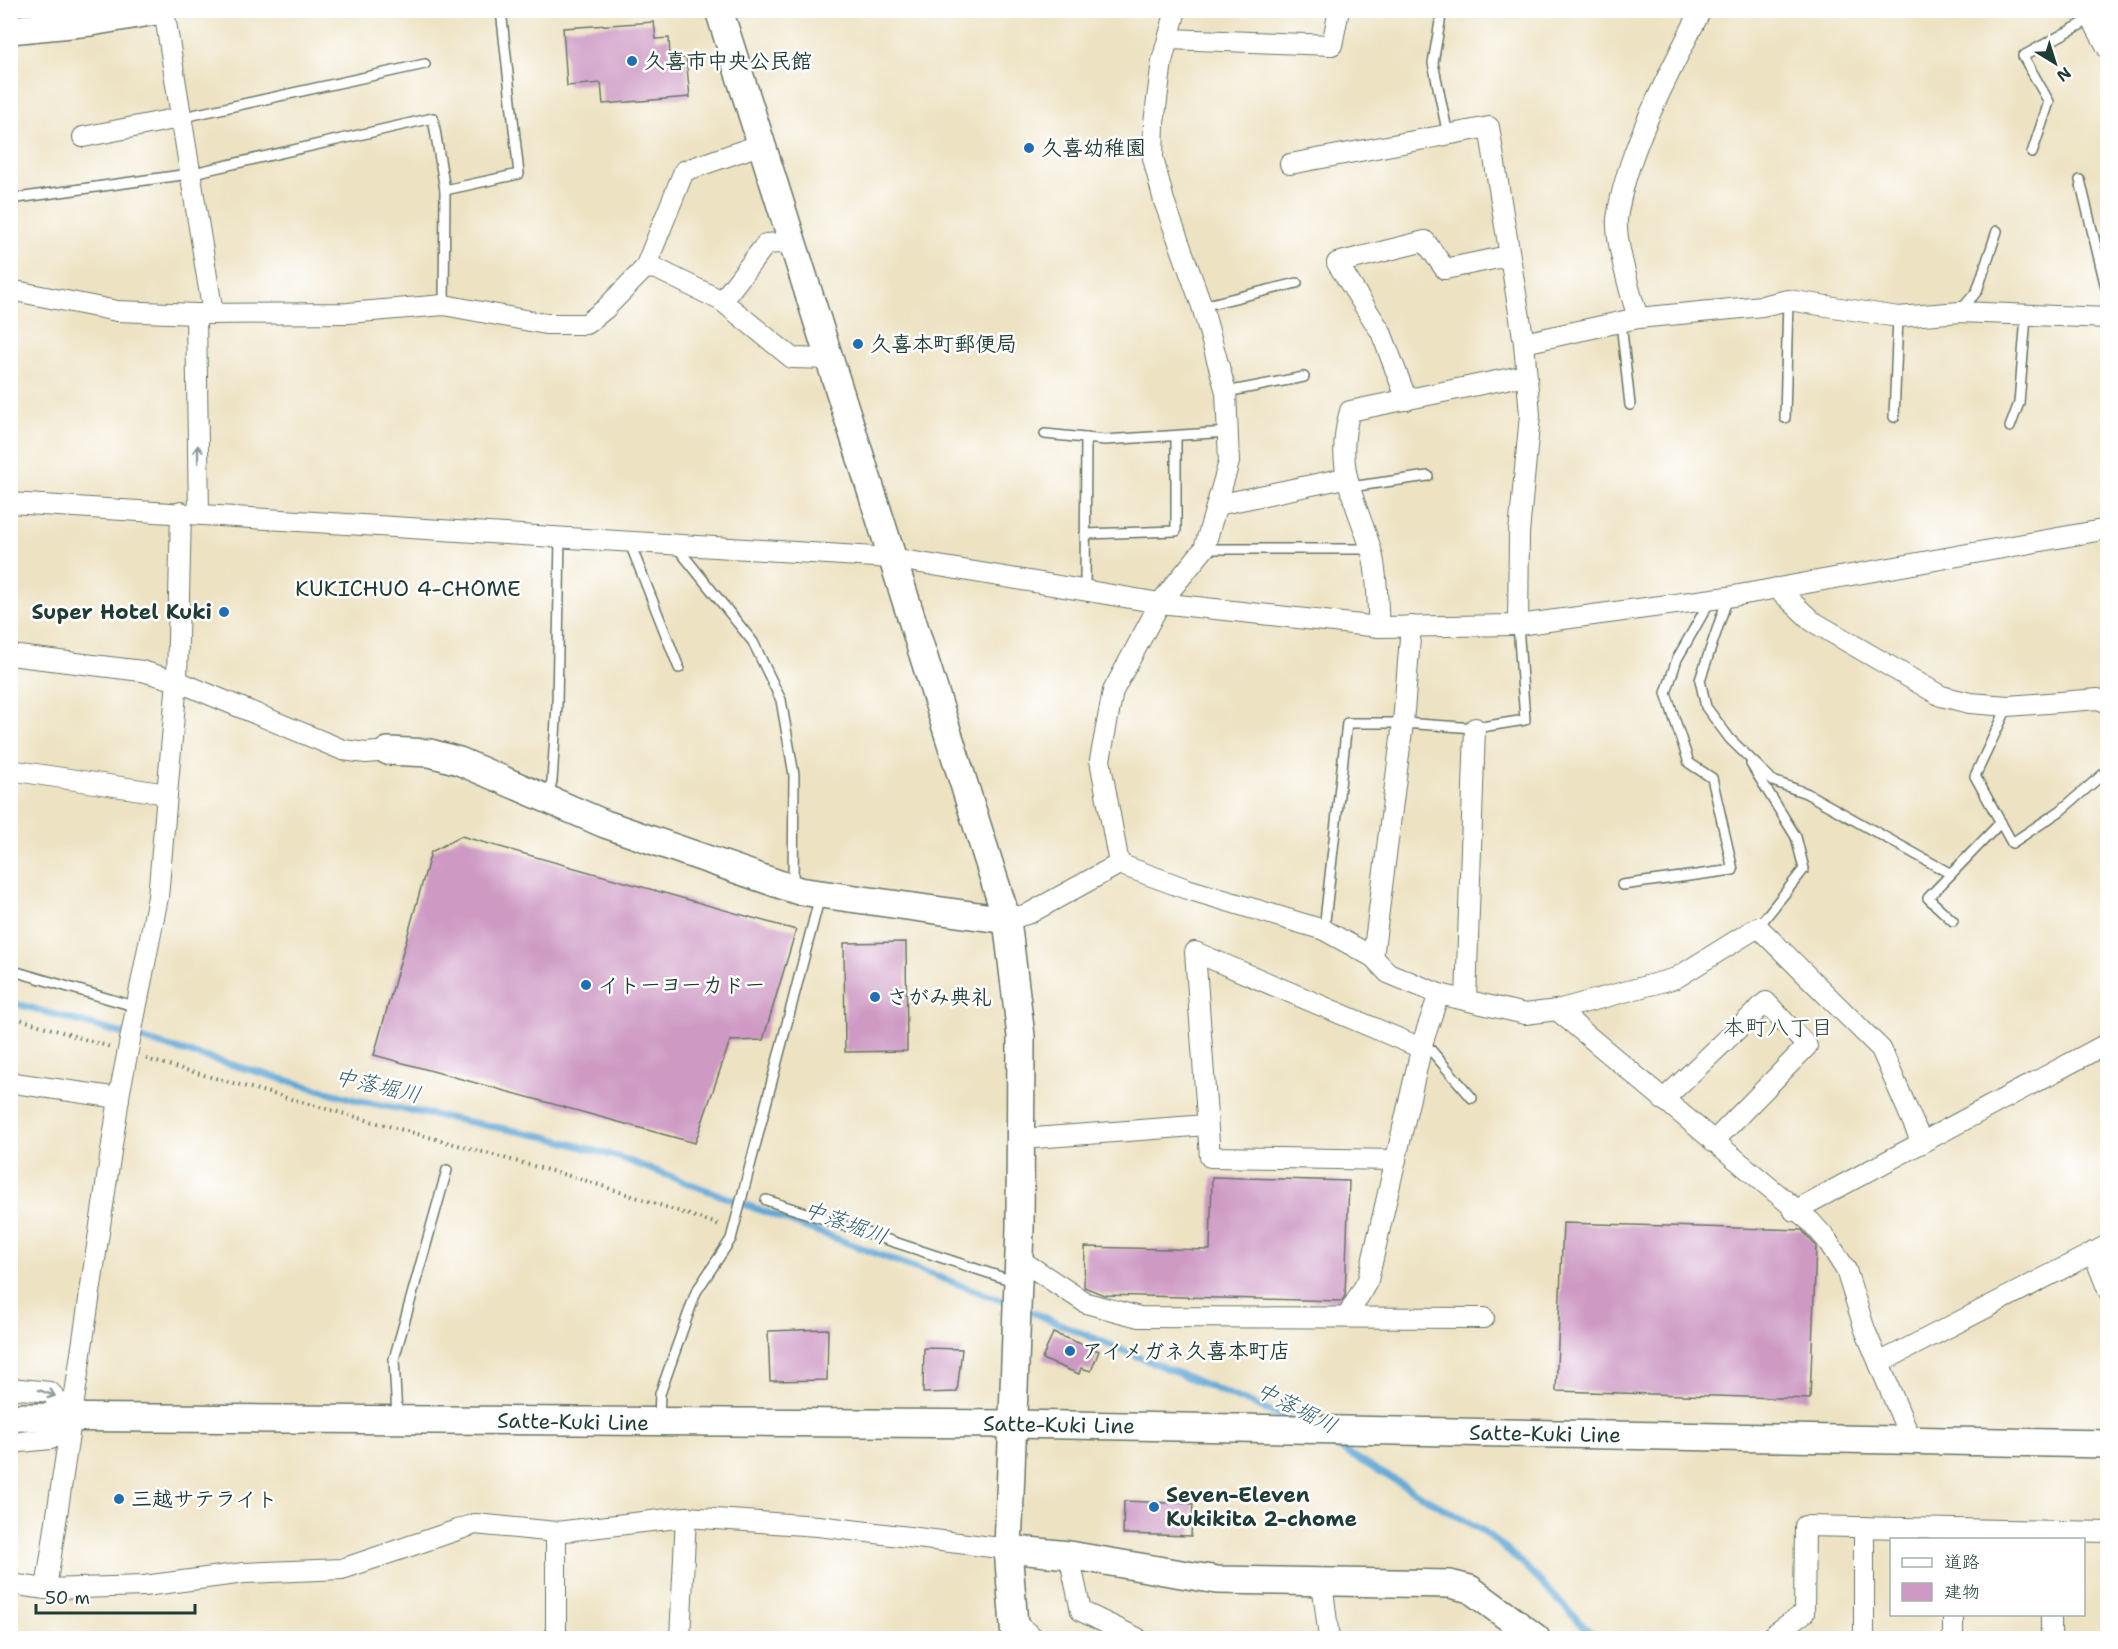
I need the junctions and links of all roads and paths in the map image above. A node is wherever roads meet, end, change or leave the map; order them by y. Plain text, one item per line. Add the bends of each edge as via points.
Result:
1 (163, 10) edge
2 (501, 10) edge
3 (718, 10) edge
4 (1176, 10) edge
5 (1339, 10) edge
6 (1442, 10) edge
7 (1701, 10) edge
8 (2089, 15) edge
9 (10, 30) edge
10 (1168, 39) junction
11 (2108, 49) edge
12 (425, 64) dead end
13 (179, 118) junction
14 (1448, 135) junction
15 (83, 137) dead end
16 (762, 144) junction
17 (2032, 153) dead end
18 (1290, 164) dead end
19 (189, 174) junction
20 (2080, 180) dead end
21 (445, 190) junction
22 (10, 199) edge
23 (1997, 231) dead end
24 (794, 242) junction
25 (1508, 256) junction
26 (645, 268) junction
27 (1297, 283) dead end
28 (10, 290) edge
29 (2108, 296) edge
30 (1788, 300) junction
31 (722, 301) junction
32 (444, 305) junction
33 (1202, 306) junction
34 (1960, 312) junction
35 (205, 314) junction
36 (1898, 317) junction
37 (2026, 317) junction
38 (2108, 318) edge
39 (1630, 320) junction
40 (1524, 343) junction
41 (831, 359) junction
42 (1526, 375) junction
43 (1304, 377) dead end
44 (1226, 392) junction
45 (1407, 400) junction
46 (1630, 405) dead end
47 (1894, 417) dead end
48 (1785, 418) dead end
49 (2010, 427) dead end
50 (1228, 432) junction
51 (1045, 434) dead end
52 (1176, 436) junction
53 (1086, 438) junction
54 (1428, 476) dead end
55 (1346, 482) junction
56 (10, 503) edge
57 (1217, 505) junction
58 (190, 512) junction
59 (2108, 529) edge
60 (1085, 534) junction
61 (560, 537) junction
62 (629, 541) junction
63 (675, 544) junction
64 (1204, 549) junction
65 (1370, 549) junction
66 (891, 558) junction
67 (1777, 588) junction
68 (1085, 591) junction
69 (1719, 598) junction
70 (1160, 603) junction
71 (1518, 625) junction
72 (1411, 626) junction
73 (1379, 627) junction
74 (10, 655) edge
75 (679, 668) dead end
76 (177, 681) junction
77 (2108, 704) edge
78 (2008, 706) junction
79 (1403, 723) junction
80 (1475, 728) junction
81 (388, 751) joint
82 (1743, 752) junction
83 (10, 770) edge
84 (2108, 770) edge
85 (167, 794) junction
86 (548, 799) junction
87 (2001, 822) junction
88 (1119, 864) junction
89 (1951, 874) junction
90 (1622, 885) dead end
91 (793, 889) junction
92 (820, 894) junction
93 (1007, 920) junction
94 (1953, 921) dead end
95 (1758, 927) junction
96 (1324, 930) junction
97 (1373, 957) junction
98 (10, 970) edge
99 (1439, 994) junction
100 (1466, 1000) junction
101 (1557, 1010) junction
102 (135, 1014) junction
103 (10, 1016) edge
104 (2108, 1043) edge
105 (1422, 1045) junction
106 (127, 1052) junction
107 (10, 1080) edge
108 (119, 1098) junction
109 (1472, 1098) dead end
110 (1663, 1100) junction
111 (1207, 1125) junction
112 (1021, 1139) junction
113 (1713, 1142) junction
114 (1922, 1143) junction
115 (1396, 1160) junction
116 (447, 1170) dead end
117 (766, 1200) dead end
118 (1794, 1211) junction
119 (720, 1225) dead end
120 (2100, 1248) edge
121 (1018, 1271) junction
122 (2108, 1290) edge
123 (1347, 1317) junction
124 (1484, 1318) dead end
125 (1879, 1363) junction
126 (10, 1388) edge
127 (10, 1417) edge
128 (73, 1418) junction
129 (397, 1419) junction
130 (658, 1423) junction
131 (1012, 1424) junction
132 (1911, 1440) junction
133 (10, 1443) edge
134 (2108, 1444) edge
135 (686, 1517) junction
136 (1864, 1527) junction
137 (556, 1532) junction
138 (2108, 1532) edge
139 (1954, 1534) edge
140 (2051, 1535) edge
141 (1008, 1549) junction
142 (1069, 1555) junction
143 (1322, 1581) junction
144 (10, 1584) edge
145 (46, 1589) junction
146 (1953, 1616) edge
147 (2051, 1616) edge
148 (1021, 1634) edge
149 (1777, 1636) edge
150 (556, 1638) edge
151 (680, 1638) edge
152 (1137, 1638) edge
153 (1329, 1638) edge
154 (1536, 1638) edge
155 (1864, 1638) edge
156 (1953, 1638) edge
157 (2051, 1638) edge

1 - 9 street
1 - 13 street
2 - 21 lane via 519,174
3 - 16 street
4 - 10 street
5 - 10 street via 1332,45
6 - 14 lane via 1432,63
7 - 39 street via 1658,97 1631,166 1617,221
8 - 11 street
8 - 17 lane via 2023,56 2049,102
10 - 33 street via 1154,123 1153,158 1164,201
12 - 13 lane
13 - 15 street
13 - 19 street
14 - 18 street
14 - 25 street via 1489,127
16 - 24 street
16 - 26 street via 684,171
19 - 21 lane via 433,118
19 - 22 lane
19 - 35 street
20 - 29 lane
21 - 32 lane
23 - 34 lane via 1977,291
24 - 31 street via 766,244
24 - 41 street
25 - 40 street
25 - 45 street via 1445,269 1425,241 1337,263 1381,332
26 - 31 street via 657,269
26 - 32 street via 586,324 546,324
27 - 33 lane
28 - 35 street via 117,312
30 - 36 street
30 - 39 street
30 - 48 lane
31 - 41 street via 792,358
32 - 35 street via 348,313
33 - 44 street
34 - 36 street
34 - 37 street
58 -> 35 street
36 - 47 lane
37 - 38 street
37 - 49 lane via 2019,403
39 - 40 street
39 - 46 lane
40 - 42 street
41 - 66 street
42 - 45 street
42 - 71 street via 1530,415 1520,533
43 - 44 lane
44 - 50 street
45 - 55 street via 1350,411 1346,426
50 - 52 lane
50 - 57 street via 1229,462
51 - 53 lane
52 - 53 lane
52 - 60 lane via 1176,531
53 - 60 lane
54 - 55 lane
55 - 57 street
55 - 65 street
56 - 58 street
57 - 64 street
58 - 61 street
58 - 76 street
59 - 67 street
60 - 68 lane
61 - 62 street
61 - 86 lane via 557,705
62 - 63 street
62 - 75 lane
63 - 66 street
63 - 91 lane via 753,642 781,700 794,775
64 - 65 lane
64 - 70 street
65 - 73 street
66 - 68 street
66 - 93 street
67 - 69 street
67 - 78 street via 1812,621 1941,696
68 - 70 street
69 - 71 street
69 - 82 lane via 1700,680 1706,707
69 - 90 lane via 1677,659 1666,693 1689,763 1712,778 1733,870
70 - 73 street
70 - 88 street via 1113,691 1100,760
71 - 72 street
71 - 80 lane via 1525,720
72 - 73 street
72 - 79 street
74 - 76 street via 142,671
76 - 81 street via 343,750
76 - 85 street
77 - 78 street via 2098,699
78 - 87 lane via 1975,776
79 - 80 lane
79 - 96 lane via 1347,723
79 - 97 street
80 - 100 street
81 - 86 street via 430,753 459,761
82 - 89 lane via 1773,780 1806,793
82 - 95 lane via 1796,837 1804,869
83 - 85 street
84 - 87 lane via 2060,811 2012,843
85 - 102 street via 158,897
86 - 91 street via 605,824
87 - 89 lane
88 - 93 street via 1030,913
88 - 96 street
89 - 94 lane via 1928,898
91 - 92 street
92 - 93 street
92 - 130 lane via 731,1239 696,1292 660,1394
93 - 112 street via 1021,1036
95 - 101 street via 1676,978
95 - 114 street via 1881,1048
96 - 97 street
97 - 99 street via 1388,973
98 - 102 lane
99 - 100 street
99 - 105 street
100 - 101 street via 1525,1014
101 - 110 street
102 - 106 street
103 - 106 path
104 - 114 street
105 - 109 lane
105 - 111 street via 1195,952
105 - 115 street
106 - 108 street
106 - 119 path via 584,1180
107 - 108 street
108 - 128 street
110 - 113 street
110 - 113 street via 1766,1002 1807,1046
111 - 112 street
111 - 115 street via 1210,1157
112 - 121 street
113 - 118 street
114 - 118 street
115 - 123 street via 1368,1280
116 - 129 lane via 394,1359
117 - 121 lane
118 - 125 street via 1827,1240 1846,1270
120 - 122 street
120 - 125 street
121 - 123 street via 1086,1303 1139,1317
121 - 131 street
123 - 124 street
125 - 132 street
126 -> 128 street via 50,1392
127 - 128 street, Satte-Kuki Line
128 - 129 street, Satte-Kuki Line
128 - 133 street via 51,1439
128 - 145 street
129 - 130 street, Satte-Kuki Line
130 - 131 street, Satte-Kuki Line
131 - 132 street, Satte-Kuki Line
131 - 141 street
132 - 134 street, Satte-Kuki Line
135 - 137 street
135 - 141 street via 818,1527
135 - 151 street
136 - 139 street
136 - 149 street via 1805,1526 1804,1613
136 - 155 street
137 - 145 street via 476,1524 342,1569 244,1573 144,1586
137 - 150 street
138 - 140 street
139 - 140 street
141 - 142 street
141 - 148 street
142 - 143 street via 1216,1581
142 - 152 street via 1081,1611
143 - 153 street
143 - 154 street via 1450,1584 1470,1589
144 - 145 street
146 - 156 street
147 - 157 street

